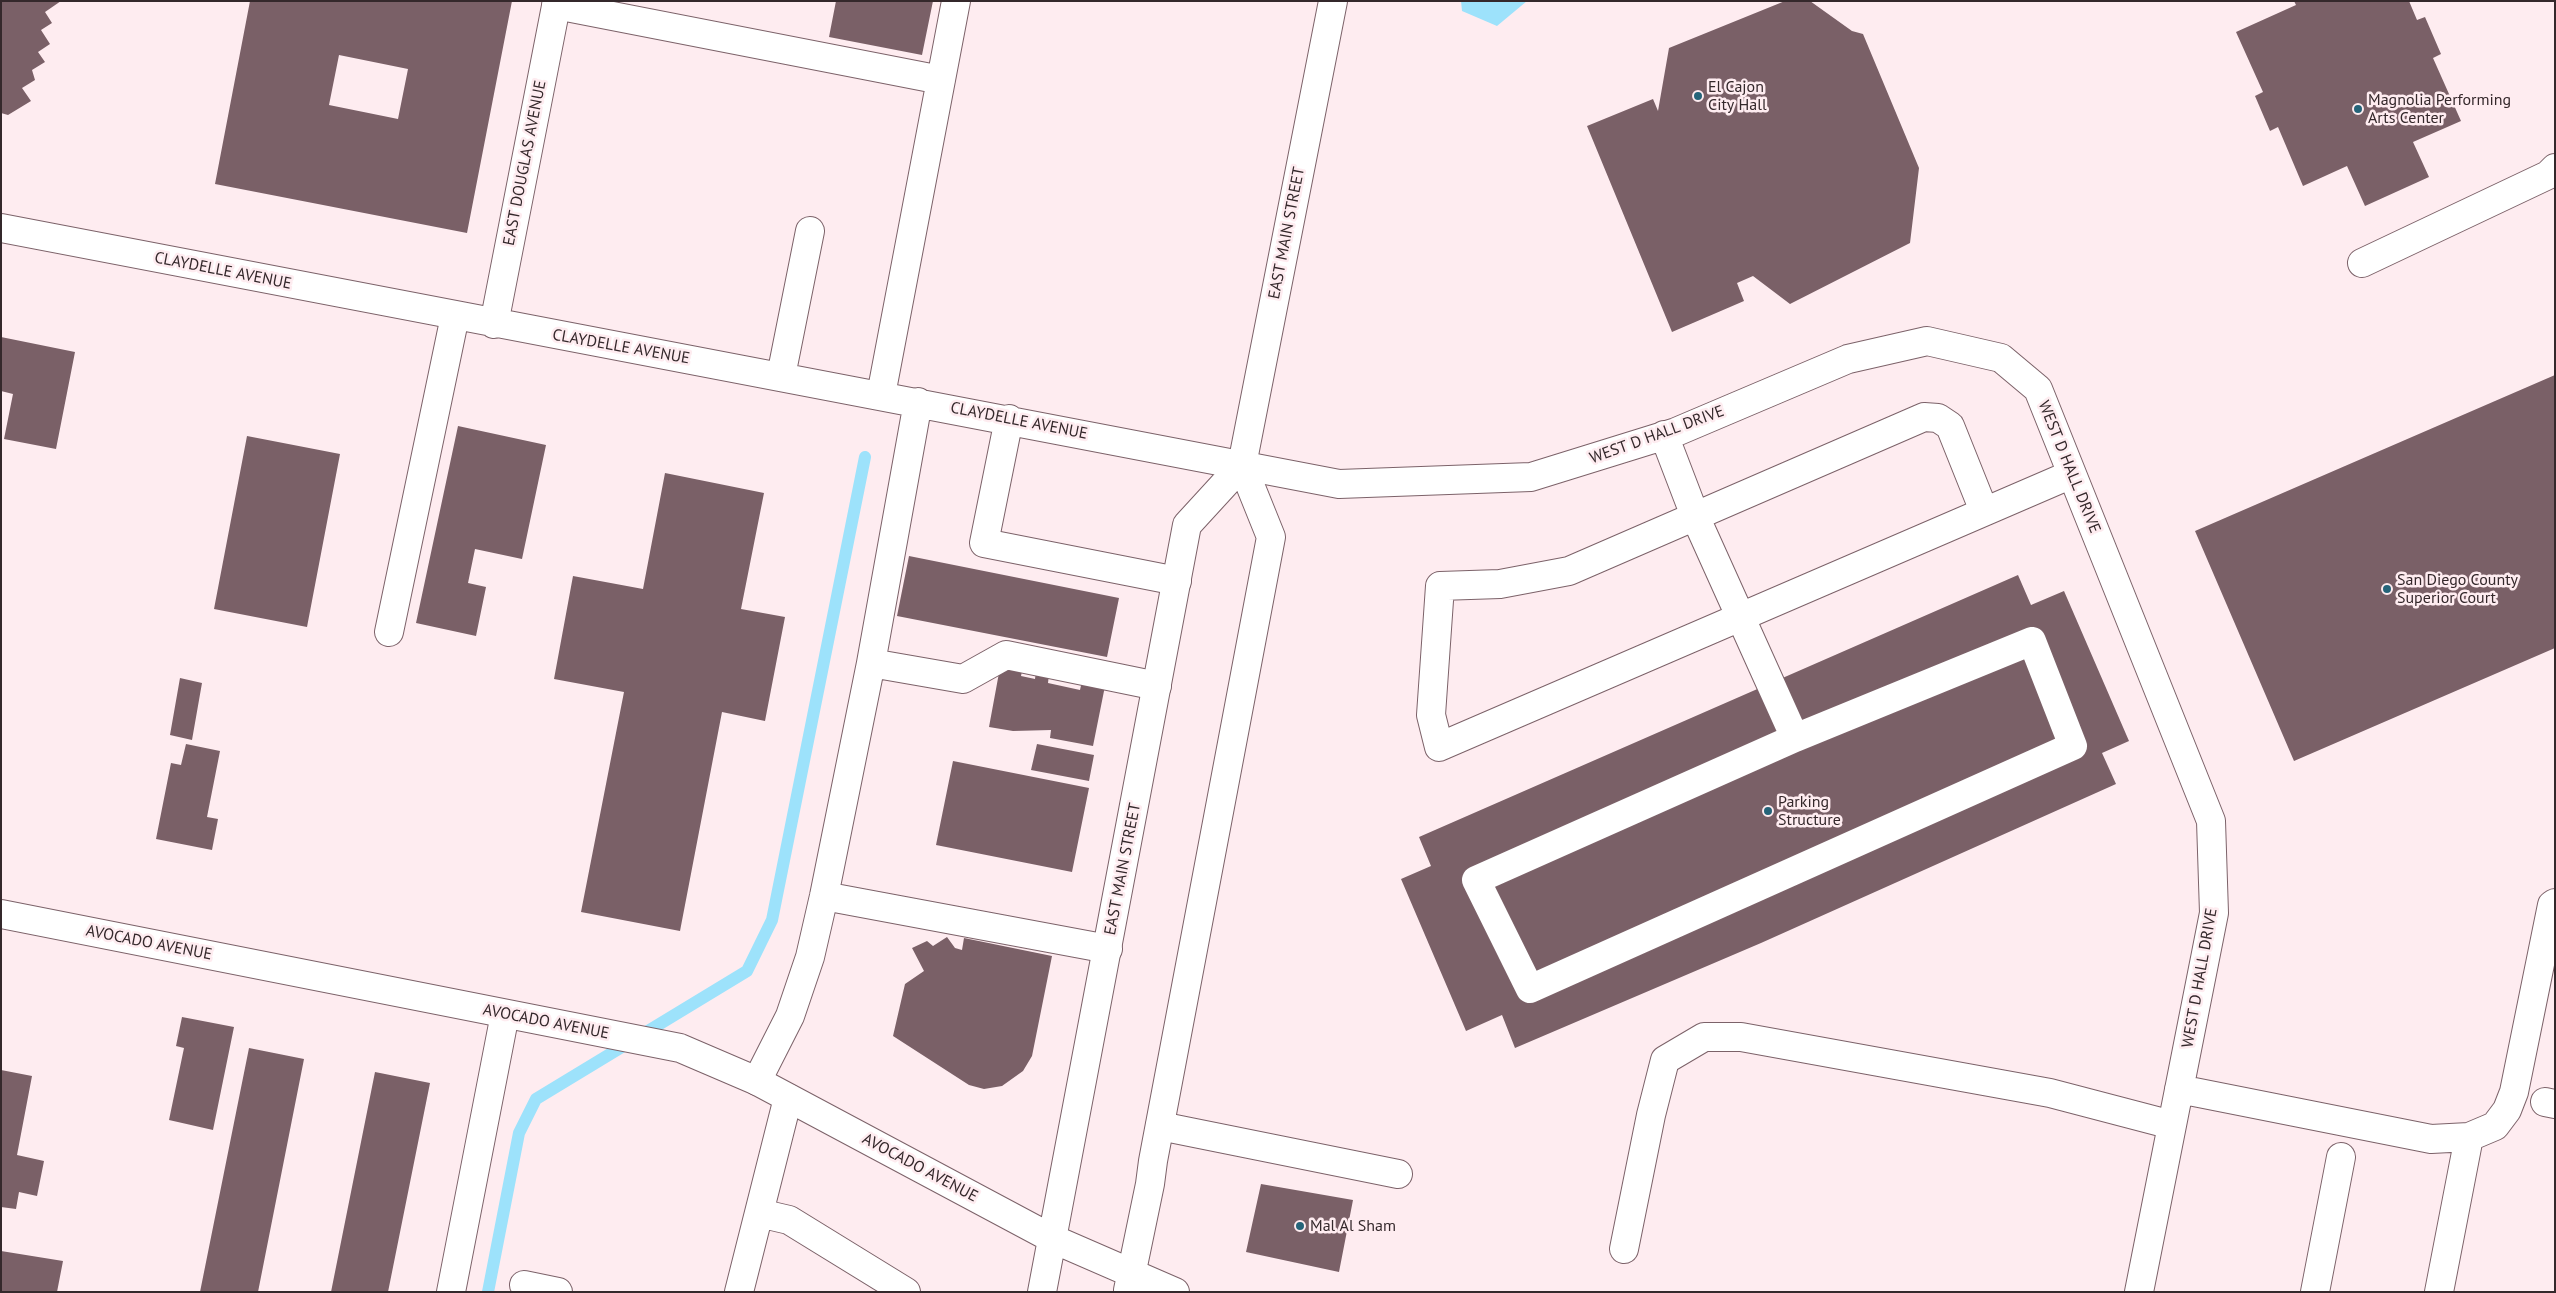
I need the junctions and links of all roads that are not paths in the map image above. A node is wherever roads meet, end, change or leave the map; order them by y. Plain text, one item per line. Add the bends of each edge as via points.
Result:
1 (956, 1) edge
2 (1333, 1) edge
3 (557, 3) edge
4 (941, 80) junction
5 (2555, 168) edge
6 (1, 228) edge
7 (810, 230) dead end
8 (2362, 263) dead end
9 (455, 316) junction
10 (494, 324) junction
11 (782, 376) junction
12 (881, 395) junction
13 (918, 402) junction
14 (1009, 419) junction
15 (1664, 436) junction
16 (1242, 465) junction
17 (2072, 474) junction
18 (1984, 511) junction
19 (1695, 516) junction
20 (1177, 580) junction
21 (1741, 616) junction
22 (388, 632) dead end
23 (871, 663) junction
24 (1157, 686) junction
25 (1795, 738) junction
26 (824, 896) junction
27 (2555, 903) edge
28 (1, 914) edge
29 (1108, 949) junction
30 (506, 1014) junction
31 (757, 1080) junction
32 (2179, 1089) junction
33 (788, 1098) junction
34 (2172, 1124) junction
35 (1160, 1126) junction
36 (2469, 1137) junction
37 (2341, 1157) dead end
38 (1398, 1174) dead end
39 (759, 1213) junction
40 (1053, 1239) junction
41 (1624, 1249) dead end
42 (1130, 1282) edge
43 (524, 1285) dead end
44 (451, 1292) edge
45 (558, 1292) edge
46 (739, 1292) edge
47 (906, 1292) edge
48 (1042, 1292) edge
49 (1175, 1292) edge
50 (2139, 1292) edge
51 (2314, 1292) edge
52 (2439, 1292) edge

1 - 4 main road
2 - 16 main road, EAST MAIN STREET
3 - 4 main road
3 - 10 main road, EAST DOUGLAS AVENUE
4 - 12 main road
5 - 8 main road via 2548,175
6 - 9 main road, CLAYDELLE AVENUE
7 - 11 main road
9 - 10 main road, CLAYDELLE AVENUE
9 - 22 main road
10 - 11 main road, CLAYDELLE AVENUE
11 - 12 main road, CLAYDELLE AVENUE
12 - 13 main road, CLAYDELLE AVENUE
13 - 14 main road, CLAYDELLE AVENUE
13 - 23 main road
14 - 16 main road, CLAYDELLE AVENUE
14 - 20 main road via 984,543
15 - 16 main road, WEST D HALL DRIVE via 1531,478 1339,484
15 - 17 main road, WEST D HALL DRIVE via 1848,359 1927,341 2001,358 2038,389
15 - 19 main road
16 - 20 main road, EAST MAIN STREET via 1187,525
16 - 35 main road via 1272,537
17 - 18 main road
17 - 32 main road, WEST D HALL DRIVE via 2211,822 2214,913
18 - 19 main road via 1950,426 1938,418 1924,417
18 - 21 main road
19 - 21 main road
19 - 21 main road via 1569,570 1500,584 1440,586 1431,715 1439,747
20 - 24 main road, EAST MAIN STREET
21 - 25 main road
23 - 24 main road via 962,679 1006,655
23 - 26 main road
24 - 29 main road, EAST MAIN STREET
25 - 25 main road via 1476,880 1530,989 2073,746 2032,640
26 - 29 main road
26 - 31 main road via 810,957 790,1016
27 - 36 main road via 2552,905 2514,1092 2507,1110 2495,1126
28 - 30 main road, AVOCADO AVENUE
29 - 40 main road, EAST MAIN STREET
30 - 31 main road, AVOCADO AVENUE via 680,1048
30 - 44 main road
31 - 33 main road, AVOCADO AVENUE
32 - 34 main road, WEST D HALL DRIVE
32 - 36 main road via 2430,1139
33 - 39 main road
33 - 40 main road, AVOCADO AVENUE
34 - 41 main road via 2050,1093 1741,1037 1704,1038 1665,1060
34 - 50 main road, WEST D HALL DRIVE
35 - 38 main road
35 - 42 main road
36 - 52 main road
37 - 51 main road
39 - 46 main road
39 - 47 main road via 788,1220
40 - 42 main road, AVOCADO AVENUE
40 - 48 main road, EAST MAIN STREET
42 - 49 main road, AVOCADO AVENUE
43 - 45 main road

